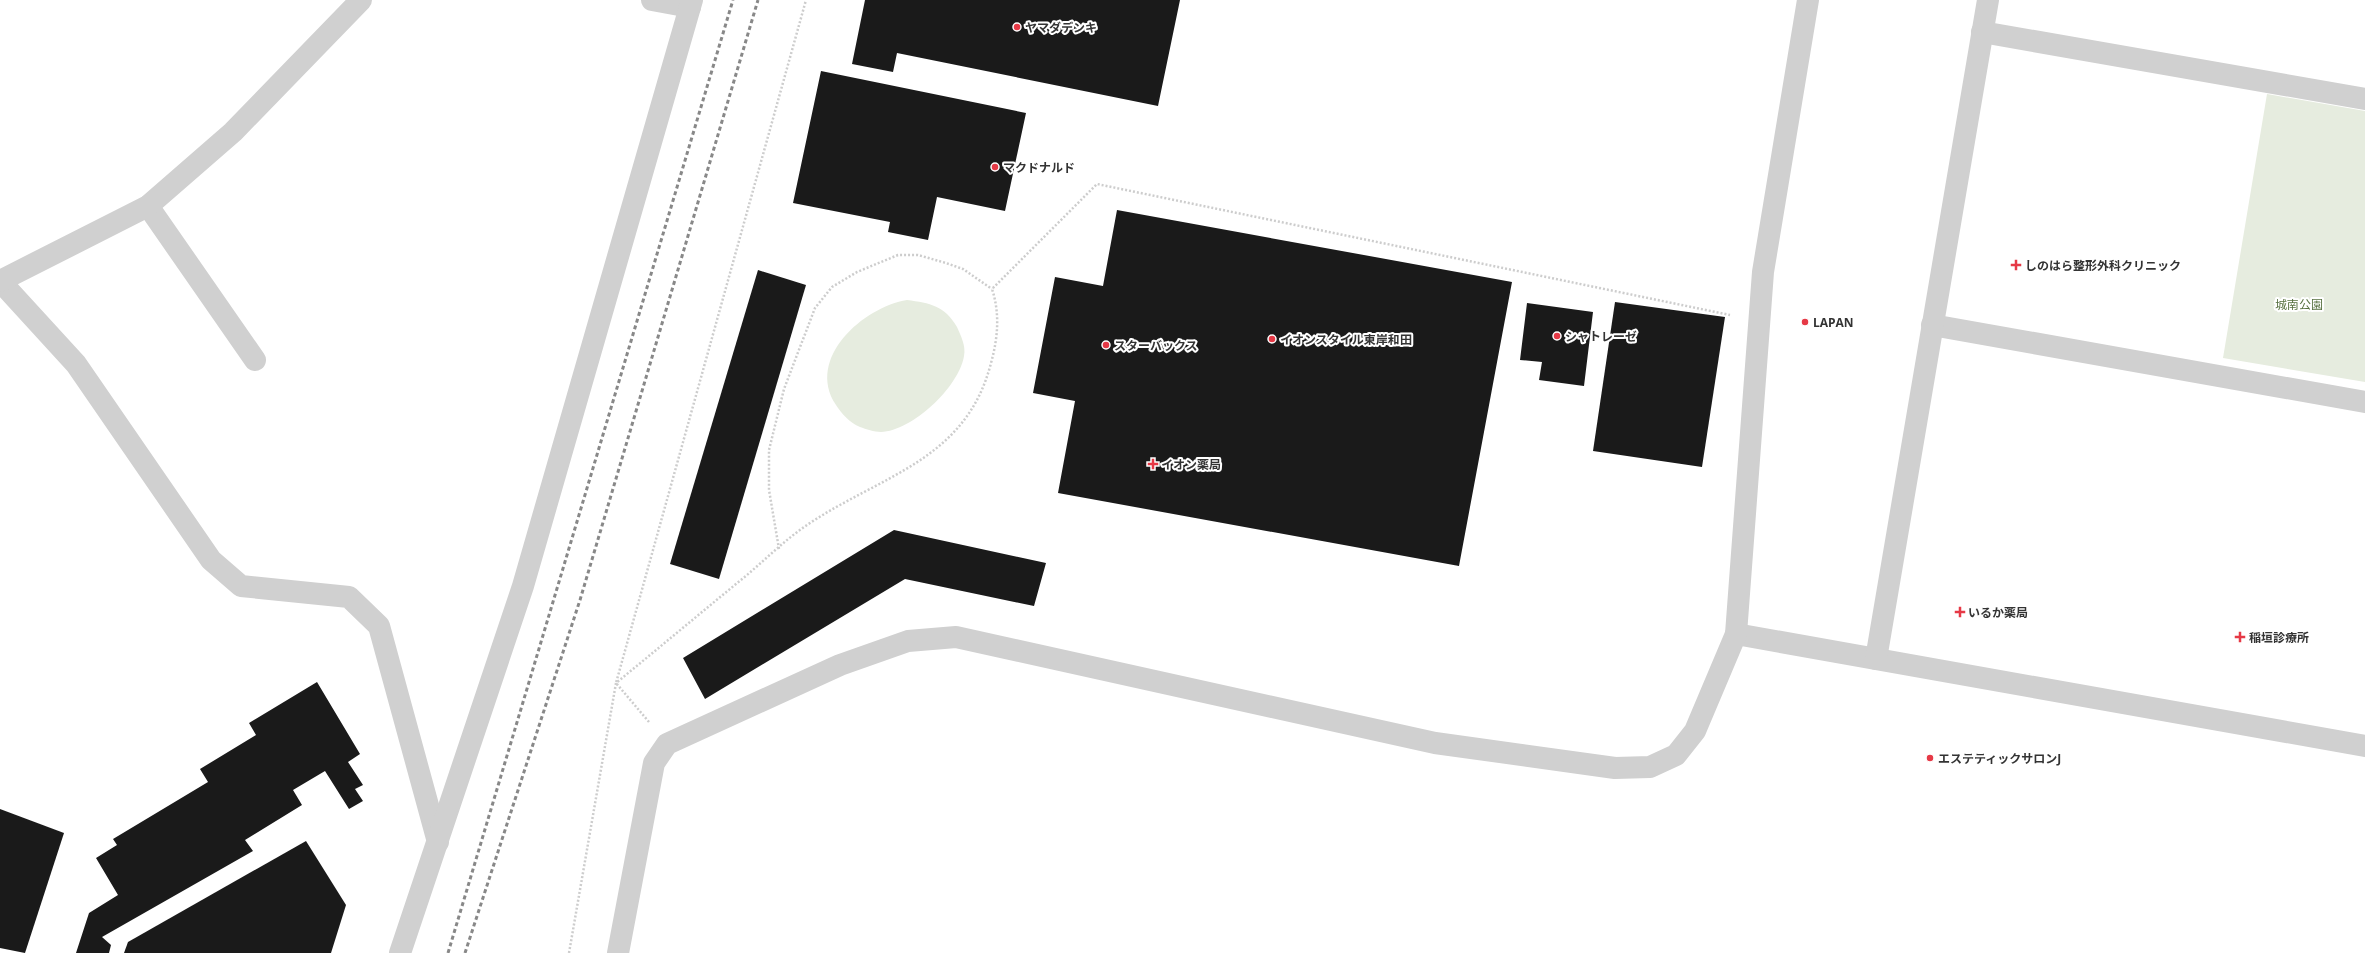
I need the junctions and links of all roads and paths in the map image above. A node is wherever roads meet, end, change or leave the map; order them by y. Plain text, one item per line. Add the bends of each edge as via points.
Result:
1 (361, 0) edge
2 (652, 0) edge
3 (806, 0) edge
4 (1808, 0) edge
5 (1988, 0) edge
6 (691, 4) edge
7 (1982, 32) junction
8 (2365, 99) edge
9 (148, 206) junction
10 (0, 281) edge
11 (992, 289) junction
12 (1760, 321) junction
13 (1932, 325) junction
14 (255, 360) dead end
15 (2365, 402) edge
16 (779, 548) junction
17 (1736, 634) junction
18 (1876, 659) junction
19 (616, 683) junction
20 (667, 744) junction
21 (2365, 746) edge
22 (438, 842) junction
23 (400, 953) edge
24 (568, 953) edge
25 (618, 953) edge

1 - 9 street via 233,132
2 - 6 street
3 - 19 path
4 - 12 street via 1763,272
5 - 7 street
6 - 22 street via 523,586
7 - 8 street
7 - 13 street
9 - 10 street
9 - 14 street
10 - 22 street via 76,364 211,560 241,586 349,597 379,626
11 - 12 path via 1097,184
11 - 16 path via 998,322 995,349 980,398 960,429 915,464 807,525
11 - 16 path via 963,269 918,255 898,255 857,272 832,287 815,308 784,389 769,450 769,490
12 - 17 street
13 - 15 street
13 - 18 street
16 - 19 path
17 - 18 street
17 - 20 street via 1695,731 1676,755 1650,767 1615,768 1435,743 956,637 908,641 840,665
18 - 21 street
19 - 20 path
19 - 24 path
20 - 25 street via 654,763
22 - 23 street

